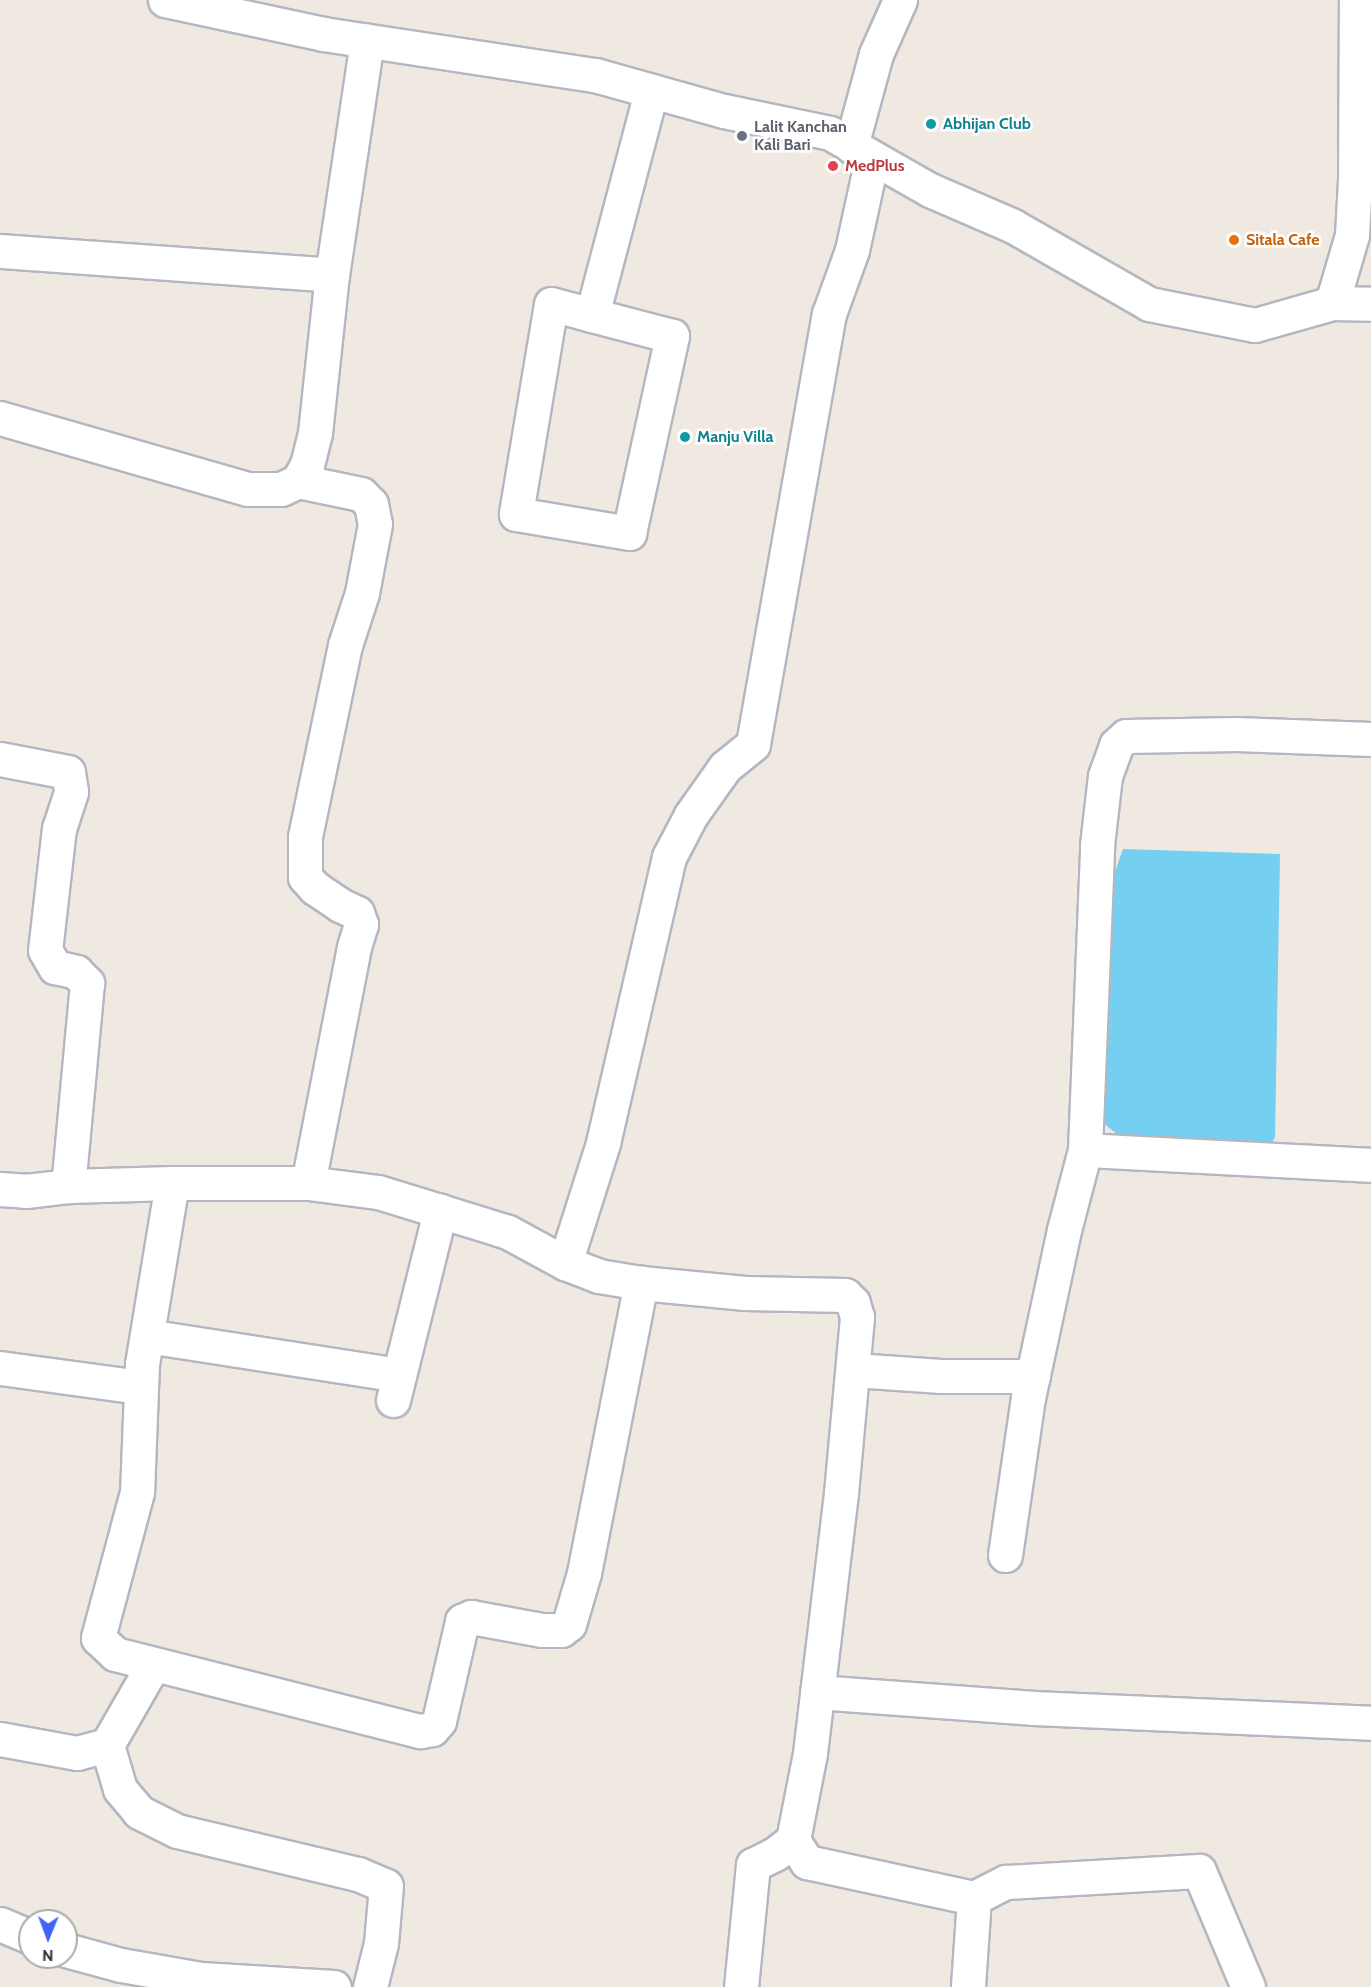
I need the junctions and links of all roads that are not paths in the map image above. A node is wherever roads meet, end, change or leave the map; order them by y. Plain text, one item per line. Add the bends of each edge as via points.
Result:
1 (165, 0) edge
2 (900, 0) edge
3 (1356, 0) edge
4 (274, 11) edge
5 (367, 41) junction
6 (651, 91) junction
7 (862, 152) junction
8 (0, 251) edge
9 (332, 275) junction
10 (1332, 303) junction
11 (1371, 304) edge
12 (592, 315) junction
13 (0, 418) edge
14 (298, 481) junction
15 (1371, 739) edge
16 (0, 759) edge
17 (1085, 1150) junction
18 (1371, 1165) edge
19 (308, 1182) junction
20 (172, 1183) junction
21 (68, 1186) junction
22 (0, 1190) edge
23 (440, 1211) junction
24 (566, 1263) junction
25 (641, 1284) junction
26 (147, 1336) junction
27 (0, 1368) edge
28 (854, 1370) junction
29 (1032, 1376) junction
30 (141, 1387) junction
31 (1005, 1556) dead end
32 (153, 1665) junction
33 (817, 1692) junction
34 (1371, 1723) edge
35 (0, 1739) edge
36 (107, 1745) junction
37 (793, 1840) junction
38 (974, 1898) junction
39 (0, 1924) edge
40 (18, 1931) edge
41 (78, 1953) edge
42 (232, 1983) edge
43 (334, 1987) edge
44 (370, 1987) edge
45 (741, 1987) edge
46 (968, 1987) edge
47 (1248, 1987) edge

1 - 4 street
2 - 7 street via 876,54
3 - 10 street via 1352,235
4 - 5 street
5 - 6 street via 595,75
5 - 9 street
6 - 7 street via 830,134
6 - 12 street
7 - 10 street via 930,190 1013,226 1149,304 1255,325
7 - 24 street via 852,250 829,314 753,744 725,767 691,815 669,857 603,1143
8 - 9 street
9 - 14 street via 315,434 307,465
10 - 11 street
12 - 12 street via 672,336 629,533 516,514 551,304
13 - 14 street via 248,489 281,489
14 - 19 street via 361,494 371,504 375,524 305,837 305,877 315,888 357,913 362,924 354,947
15 - 17 street via 1236,734 1126,736 1116,745 1105,776 1097,844
16 - 21 street via 68,772 71,792 59,828 45,950 55,967 76,972 87,983
17 - 18 street
17 - 29 street
19 - 20 street
19 - 23 street via 378,1192
20 - 21 street
20 - 26 street
21 - 22 street
23 - 24 street via 508,1232
23 - 26 street via 396,1388
24 - 25 street via 599,1276
25 - 28 street via 845,1296 857,1317
25 - 32 street via 584,1573 569,1624 561,1630 542,1630 471,1617 462,1621 439,1721 420,1731
26 - 30 street
27 - 30 street
28 - 29 street via 941,1376
28 - 33 street
29 - 31 street
30 - 32 street via 137,1492 98,1638 115,1654
32 - 36 street
33 - 34 street via 1034,1708
33 - 37 street
35 - 36 street via 77,1753
36 - 44 street via 120,1789 140,1812 177,1831 358,1874 386,1886 381,1943
37 - 38 street via 807,1862
37 - 45 street via 753,1865
38 - 46 street
38 - 47 street via 1006,1882 1199,1871
39 - 40 street
41 - 42 street via 121,1965
42 - 43 street

